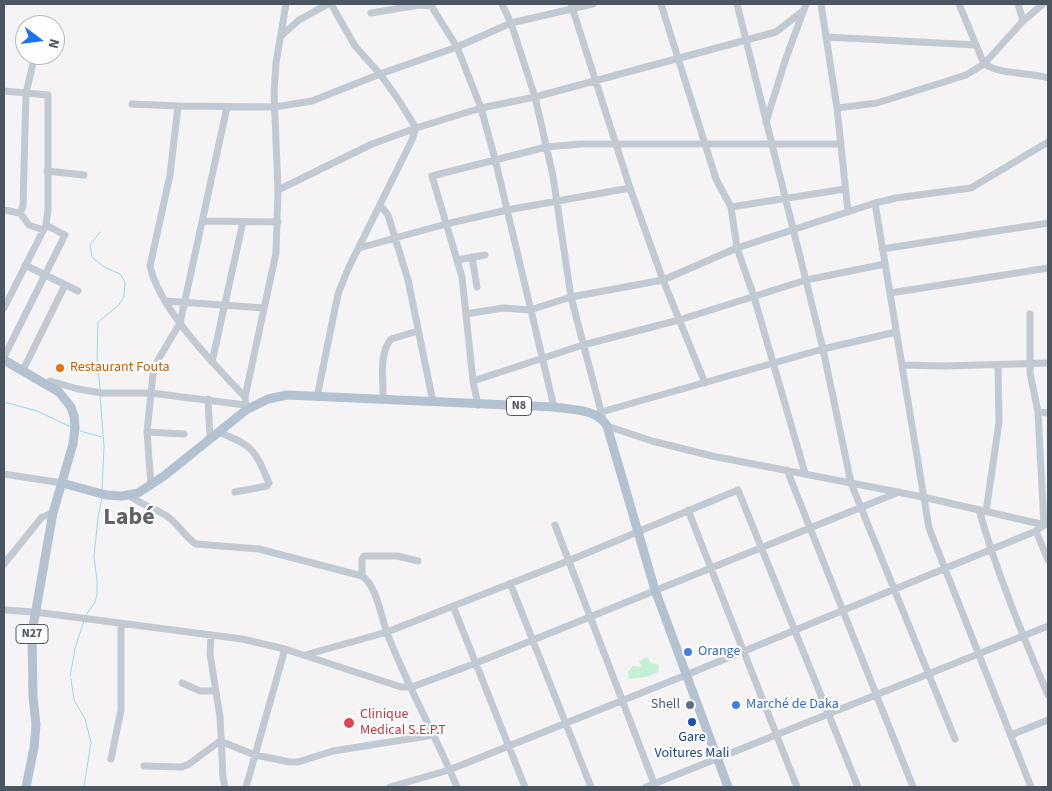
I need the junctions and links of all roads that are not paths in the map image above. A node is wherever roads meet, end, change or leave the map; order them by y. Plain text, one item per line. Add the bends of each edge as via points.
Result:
1 (286, 4) edge
2 (330, 4) edge
3 (502, 4) edge
4 (593, 4) edge
5 (662, 4) edge
6 (737, 4) edge
7 (820, 4) edge
8 (959, 4) edge
9 (1018, 4) edge
10 (1043, 4) edge
11 (431, 5) edge
12 (571, 6) edge
13 (805, 7) edge
14 (371, 13) dead end
15 (1023, 21) junction
16 (512, 23) junction
17 (280, 36) junction
18 (826, 37) junction
19 (746, 40) junction
20 (976, 45) junction
21 (457, 47) junction
22 (678, 59) junction
23 (984, 64) junction
24 (32, 65) edge
25 (380, 74) junction
26 (1048, 78) edge
27 (595, 81) junction
28 (4, 91) edge
29 (26, 93) junction
30 (535, 97) junction
31 (132, 104) dead end
32 (178, 106) junction
33 (227, 107) junction
34 (275, 107) junction
35 (480, 108) junction
36 (837, 108) junction
37 (766, 123) junction
38 (416, 128) junction
39 (1048, 142) edge
40 (616, 144) junction
41 (706, 144) junction
42 (771, 144) junction
43 (841, 144) junction
44 (546, 147) junction
45 (495, 159) junction
46 (47, 170) junction
47 (84, 174) dead end
48 (630, 188) junction
49 (846, 189) junction
50 (278, 190) junction
51 (785, 199) junction
52 (556, 201) junction
53 (380, 204) junction
54 (875, 204) junction
55 (731, 207) junction
56 (4, 210) edge
57 (507, 210) junction
58 (848, 212) junction
59 (20, 213) junction
60 (202, 222) junction
61 (243, 222) junction
62 (278, 222) junction
63 (1048, 223) edge
64 (446, 224) junction
65 (45, 228) junction
66 (793, 230) junction
67 (396, 238) junction
68 (359, 248) junction
69 (737, 248) junction
70 (882, 249) junction
71 (485, 255) dead end
72 (472, 257) junction
73 (457, 260) junction
74 (885, 264) junction
75 (25, 266) junction
76 (1048, 268) edge
77 (45, 275) junction
78 (663, 280) junction
79 (806, 280) junction
80 (65, 285) junction
81 (477, 287) dead end
82 (78, 290) dead end
83 (890, 293) junction
84 (571, 297) junction
85 (754, 297) junction
86 (166, 302) junction
87 (185, 304) junction
88 (224, 306) junction
89 (4, 308) edge
90 (264, 308) junction
91 (530, 310) junction
92 (466, 314) junction
93 (1030, 314) dead end
94 (679, 320) junction
95 (180, 323) junction
96 (418, 331) junction
97 (896, 332) junction
98 (583, 345) junction
99 (823, 349) junction
100 (542, 358) junction
101 (4, 359) edge
102 (212, 362) junction
103 (774, 363) junction
104 (1048, 363) edge
105 (1030, 364) junction
106 (902, 365) junction
107 (998, 365) junction
108 (23, 370) junction
109 (473, 380) junction
110 (705, 383) junction
111 (48, 384) junction
112 (151, 393) junction
113 (317, 396) junction
114 (208, 399) junction
115 (383, 400) junction
116 (433, 402) junction
117 (246, 404) junction
118 (478, 405) junction
119 (554, 407) junction
120 (1038, 412) junction
121 (1048, 412) edge
122 (604, 419) junction
123 (147, 432) junction
124 (218, 432) junction
125 (184, 434) dead end
126 (210, 439) junction
127 (1045, 463) edge
128 (787, 470) junction
129 (805, 473) junction
130 (4, 474) edge
131 (851, 483) junction
132 (62, 484) junction
133 (151, 485) junction
134 (235, 492) dead end
135 (899, 492) junction
136 (130, 496) junction
137 (924, 497) junction
138 (861, 508) junction
139 (688, 510) junction
140 (983, 511) junction
141 (53, 513) junction
142 (556, 525) dead end
143 (1046, 525) edge
144 (810, 528) junction
145 (1036, 531) junction
146 (637, 532) junction
147 (761, 547) junction
148 (990, 550) junction
149 (1048, 560) edge
150 (418, 561) dead end
151 (568, 561) junction
152 (4, 564) edge
153 (710, 568) junction
154 (945, 568) junction
155 (362, 576) junction
156 (510, 583) junction
157 (894, 589) junction
158 (655, 590) junction
159 (453, 606) junction
160 (4, 610) edge
161 (843, 610) junction
162 (35, 612) junction
163 (590, 617) junction
164 (121, 624) junction
165 (1048, 626) edge
166 (795, 630) junction
167 (387, 632) junction
168 (211, 635) junction
169 (1023, 636) junction
170 (533, 640) junction
171 (285, 649) junction
172 (744, 652) junction
173 (978, 654) junction
174 (304, 656) junction
175 (476, 663) junction
176 (928, 673) junction
177 (686, 675) junction
178 (182, 683) dead end
179 (412, 687) junction
180 (216, 691) junction
181 (876, 694) junction
182 (1048, 695) edge
183 (622, 701) junction
184 (828, 714) junction
185 (1048, 720) edge
186 (566, 723) junction
187 (434, 735) junction
188 (776, 735) junction
189 (1011, 735) junction
190 (955, 739) dead end
191 (220, 741) junction
192 (509, 746) junction
193 (255, 755) junction
194 (111, 759) dead end
195 (717, 759) junction
196 (144, 766) dead end
197 (449, 770) junction
198 (655, 786) edge
199 (26, 787) edge
200 (225, 787) edge
201 (246, 787) edge
202 (390, 787) edge
203 (457, 787) edge
204 (525, 787) edge
205 (591, 787) edge
206 (646, 787) edge
207 (728, 787) edge
208 (797, 787) edge
209 (858, 787) edge
210 (913, 787) edge
211 (1031, 787) edge

1 - 17 street
2 - 17 street via 299,20
2 - 25 street via 355,46
3 - 16 street
4 - 12 street
5 - 22 street
6 - 19 street
7 - 18 street
8 - 20 street
9 - 15 street
10 - 15 street
11 - 14 street
11 - 21 street
12 - 16 street
12 - 27 street
13 - 19 street via 776,32
13 - 37 street
15 - 23 street
16 - 21 street
16 - 30 street
17 - 34 street
18 - 20 street
18 - 36 street
19 - 22 street
19 - 37 street
20 - 23 street
21 - 25 street
21 - 35 street
22 - 27 street
22 - 41 street
23 - 26 street via 992,69
23 - 36 street via 966,75 877,103
24 - 29 street
25 - 34 street via 312,101
25 - 38 street
27 - 30 street
27 - 40 street
28 - 29 street
29 - 46 street via 48,95
29 - 59 street via 23,206
30 - 35 street
30 - 44 street
31 - 32 street
32 - 33 street
32 - 86 street via 170,175 150,266
33 - 34 street
33 - 60 street
34 - 50 street
35 - 38 street
35 - 45 street
36 - 43 street
37 - 42 street
38 - 50 street via 372,144
38 - 53 street
39 - 54 street via 971,188
40 - 41 street
40 - 44 street
40 - 48 street
41 - 42 street
41 - 55 street via 716,179
42 - 43 street
42 - 51 street
43 - 49 street
44 - 45 street
44 - 52 street
45 - 57 street
45 - 64 street via 432,176
46 - 47 street
46 - 65 street
48 - 52 street
48 - 78 street
49 - 51 street
49 - 58 street
50 - 62 street
51 - 55 street
51 - 66 street
52 - 57 street
52 - 84 street
53 - 67 street via 388,215
53 - 68 street
54 - 58 street
54 - 70 street
55 - 69 street
56 - 59 street
57 - 64 street
57 - 91 street
58 - 66 street
59 - 65 street via 29,225
60 - 61 street
60 - 87 street
61 - 62 street
61 - 88 street
62 - 90 street via 276,252
63 - 70 street
64 - 67 street
64 - 73 street
65 - 75 street
65 - 77 street via 65,235
66 - 69 street
66 - 79 street
67 - 68 street
67 - 96 street
68 - 113 street via 338,294
69 - 78 street
69 - 85 street
70 - 74 street
71 - 72 street
72 - 73 street
72 - 81 street
73 - 92 street
74 - 79 street
74 - 83 street
75 - 77 street
75 - 89 street
76 - 83 street
77 - 80 street
77 - 101 street
78 - 84 street
78 - 94 street
79 - 85 street
79 - 99 street
80 - 82 street
80 - 108 street
83 - 97 street
84 - 91 street
84 - 98 street
85 - 94 street
85 - 103 street
86 - 87 street
86 - 95 street
87 - 88 street
87 - 95 street
88 - 90 street
88 - 102 street
90 - 117 street
91 - 92 street via 503,308
91 - 100 street
92 - 109 street
93 - 105 street
94 - 98 street
94 - 110 street
95 - 102 street
95 - 112 street via 158,360
96 - 115 street via 391,339 386,348 382,358
96 - 116 street
97 - 99 street
97 - 106 street
98 - 100 street
98 - 122 street
99 - 103 street
99 - 131 street
100 - 109 street
100 - 119 street
101 - 108 main road
102 - 117 street
103 - 110 street
103 - 129 street
104 - 105 street
105 - 107 street
105 - 120 street
106 - 107 street
106 - 137 street
107 - 140 street via 999,422
108 - 111 main road
109 - 118 street
110 - 122 street
111 - 112 street via 50,381 100,393
111 - 132 main road via 72,407 75,429
112 - 114 street
112 - 123 street
113 - 115 main road, N8
113 - 117 main road, N8 via 286,395
114 - 117 street
114 - 126 street
115 - 116 main road, N8
116 - 118 main road, N8
117 - 124 main road, N8
118 - 119 main road, N8
119 - 122 main road, N8 via 591,413
120 - 121 street
120 - 127 street
122 - 128 street via 652,441
122 - 146 main road
123 - 125 street
123 - 133 street
124 - 126 main road, N8
124 - 134 street via 248,446 256,455 269,483
126 - 133 main road, N8
127 - 143 street
128 - 129 street
128 - 144 street
129 - 131 street
130 - 132 street
131 - 135 street
131 - 138 street
132 - 136 main road via 102,494
132 - 141 main road, N27
133 - 136 main road, N8
135 - 137 street
135 - 138 street
136 - 155 street via 166,515 196,544 259,549
137 - 140 street
137 - 154 street via 928,528
138 - 144 street
138 - 157 street
139 - 146 street
139 - 147 street via 738,490
139 - 153 street
140 - 143 street
140 - 148 street
141 - 152 street via 42,517
141 - 162 main road, N27
142 - 151 street
143 - 145 street
144 - 147 street
144 - 161 street
145 - 148 street
145 - 149 street
146 - 151 street
146 - 158 main road
147 - 153 street
147 - 166 street
148 - 154 street
148 - 169 street
150 - 155 street via 397,556 364,556
151 - 156 street
151 - 163 street
153 - 158 street
153 - 172 street
154 - 157 street
154 - 173 street
155 - 167 street via 373,592
156 - 159 street
156 - 170 street
157 - 161 street
157 - 176 street
158 - 163 street
158 - 177 main road
159 - 167 street
159 - 175 street
160 - 162 street
161 - 166 street
161 - 181 street
162 - 164 street
162 - 199 main road, N27 via 32,672 36,725
163 - 170 street
163 - 183 street
164 - 168 street
164 - 194 street via 120,710
165 - 169 street
166 - 172 street
166 - 184 street
167 - 174 street
167 - 179 street
168 - 171 street
168 - 180 street via 210,654
169 - 173 street
169 - 182 street
170 - 175 street
170 - 186 street
171 - 174 street
171 - 193 street
172 - 177 street
172 - 188 street
173 - 176 street
173 - 189 street
174 - 179 street via 400,687
175 - 179 street
175 - 192 street
176 - 181 street
176 - 190 street
177 - 183 street
177 - 195 main road
178 - 180 street via 200,692
179 - 187 street
180 - 191 street
181 - 184 street
181 - 210 street
183 - 186 street
183 - 198 street
184 - 188 street
184 - 209 street
185 - 189 street
186 - 192 street
186 - 205 street
187 - 193 street via 333,751 298,762
187 - 197 street
188 - 195 street
188 - 208 street
189 - 211 street
191 - 193 street
191 - 196 street via 182,767
191 - 200 street
192 - 197 street
192 - 204 street
193 - 201 street
195 - 198 street
195 - 207 main road
197 - 202 street
197 - 203 street
198 - 206 street

